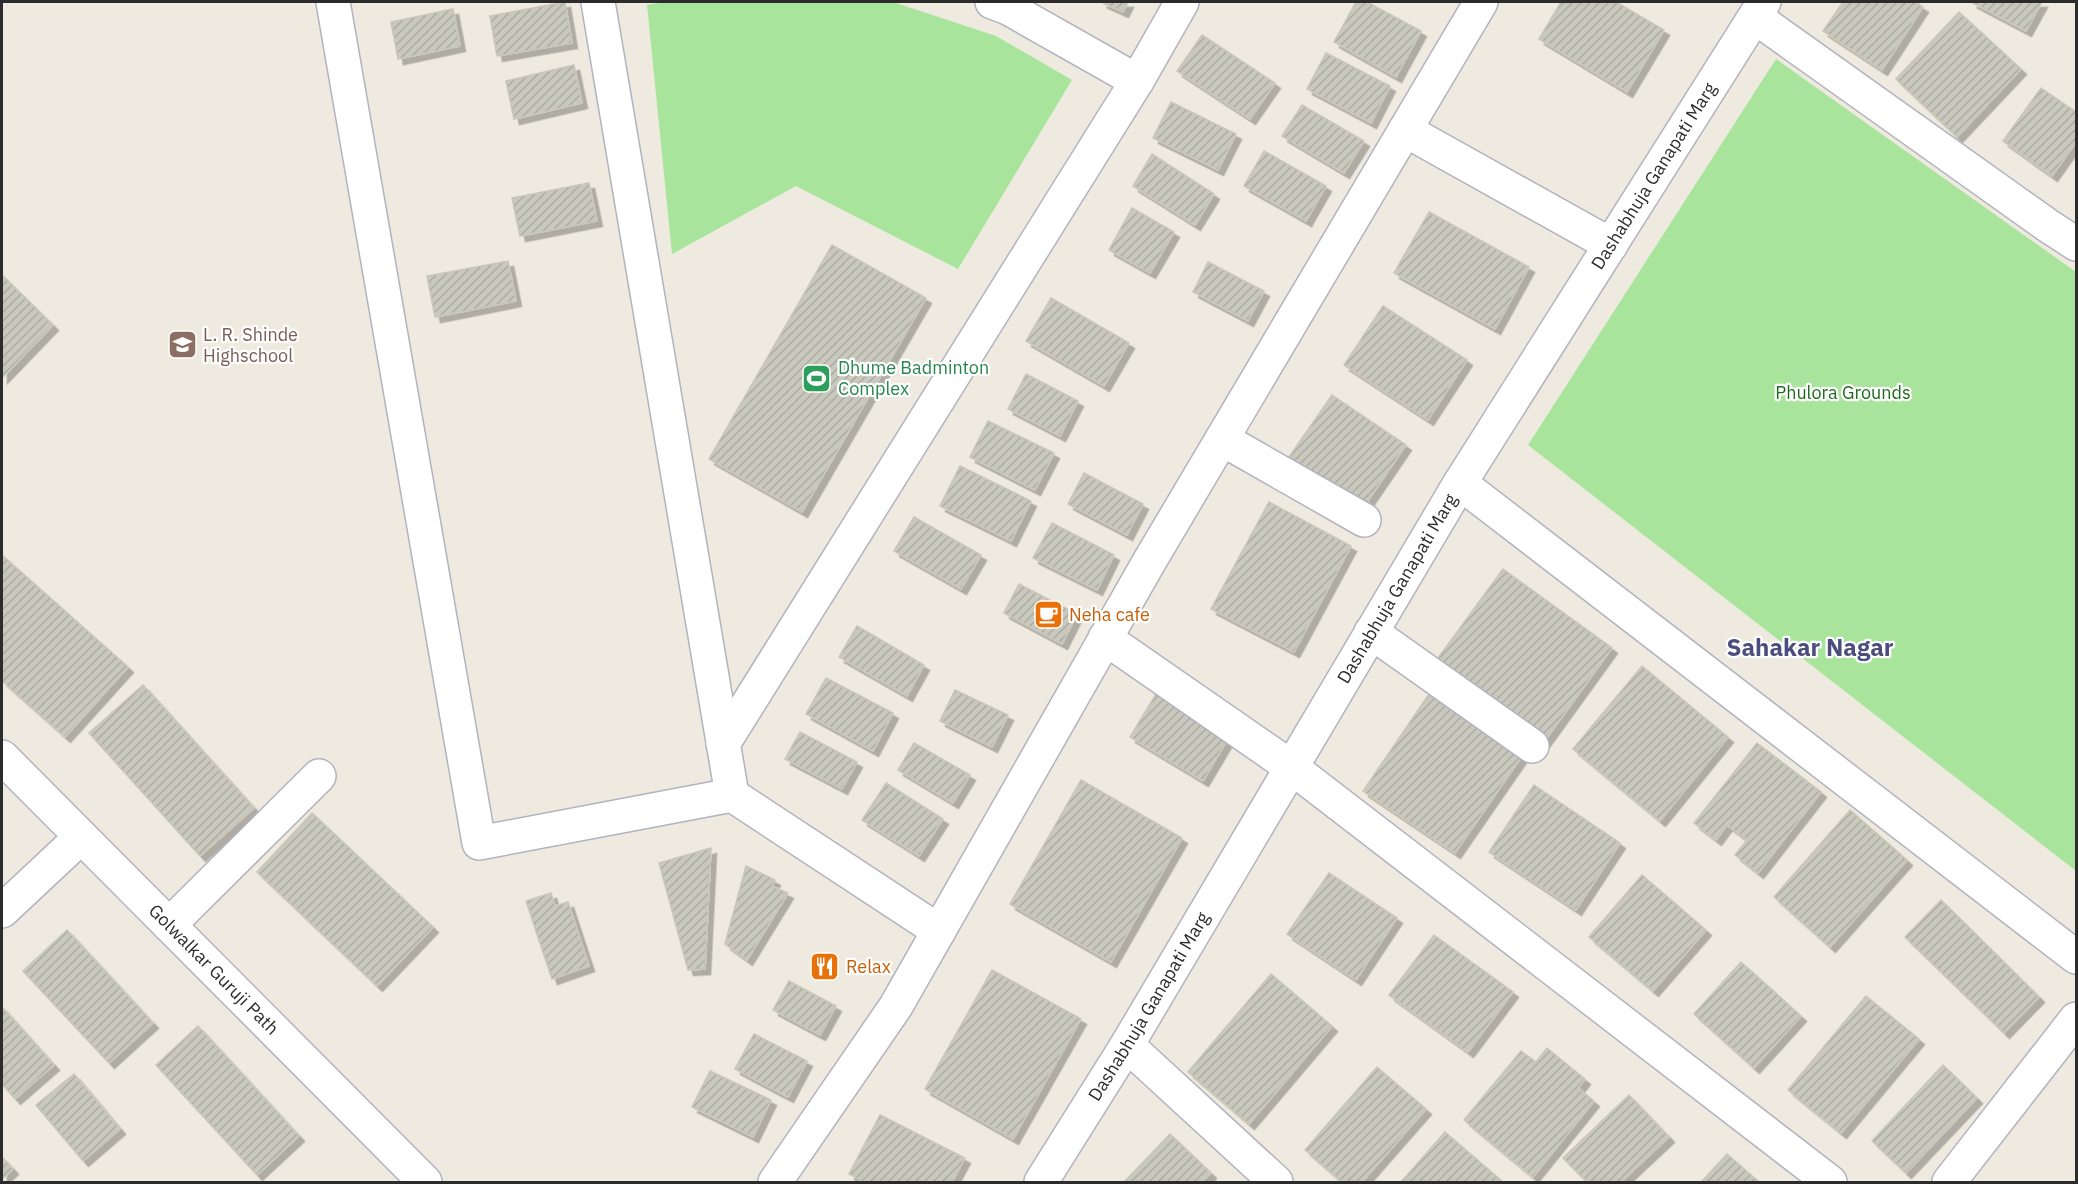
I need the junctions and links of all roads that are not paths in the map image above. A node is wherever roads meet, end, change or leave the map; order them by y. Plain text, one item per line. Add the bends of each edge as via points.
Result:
1 (333, 2) edge
2 (598, 2) edge
3 (992, 2) edge
4 (1182, 2) edge
5 (1481, 2) edge
6 (1759, 9) edge
7 (1137, 81) junction
8 (1405, 130) junction
9 (2076, 244) edge
10 (1611, 245) junction
11 (1222, 439) junction
12 (1460, 483) junction
13 (1364, 520) dead end
14 (1371, 632) junction
15 (1105, 638) junction
16 (723, 744) junction
17 (1532, 746) dead end
18 (2, 757) edge
19 (1291, 767) junction
20 (319, 776) dead end
21 (732, 795) junction
22 (81, 837) junction
23 (2, 911) edge
24 (169, 925) junction
25 (939, 931) junction
26 (2076, 957) edge
27 (2076, 1018) edge
28 (1127, 1044) junction
29 (425, 1182) edge
30 (775, 1182) edge
31 (1041, 1182) edge
32 (1276, 1182) edge
33 (1830, 1182) edge
34 (1949, 1182) edge

1 - 21 street via 479,843
2 - 16 street
3 - 7 street
4 - 7 street
5 - 8 street
6 - 9 street
6 - 10 street, Dashabhuja Ganapati Marg
7 - 16 street
8 - 10 street
8 - 11 street
10 - 12 street, Dashabhuja Ganapati Marg
11 - 13 street
11 - 15 street
12 - 14 street, Dashabhuja Ganapati Marg
12 - 26 street
14 - 17 street
14 - 19 street, Dashabhuja Ganapati Marg
15 - 19 street
15 - 25 street
16 - 21 street
18 - 22 street, Golwalkar Guruji Path
19 - 28 street, Dashabhuja Ganapati Marg
19 - 33 street
20 - 24 street
21 - 25 street
22 - 23 street
22 - 24 street, Golwalkar Guruji Path
24 - 29 street, Golwalkar Guruji Path
25 - 30 street via 896,1006
27 - 34 street
28 - 31 street, Dashabhuja Ganapati Marg
28 - 32 street

